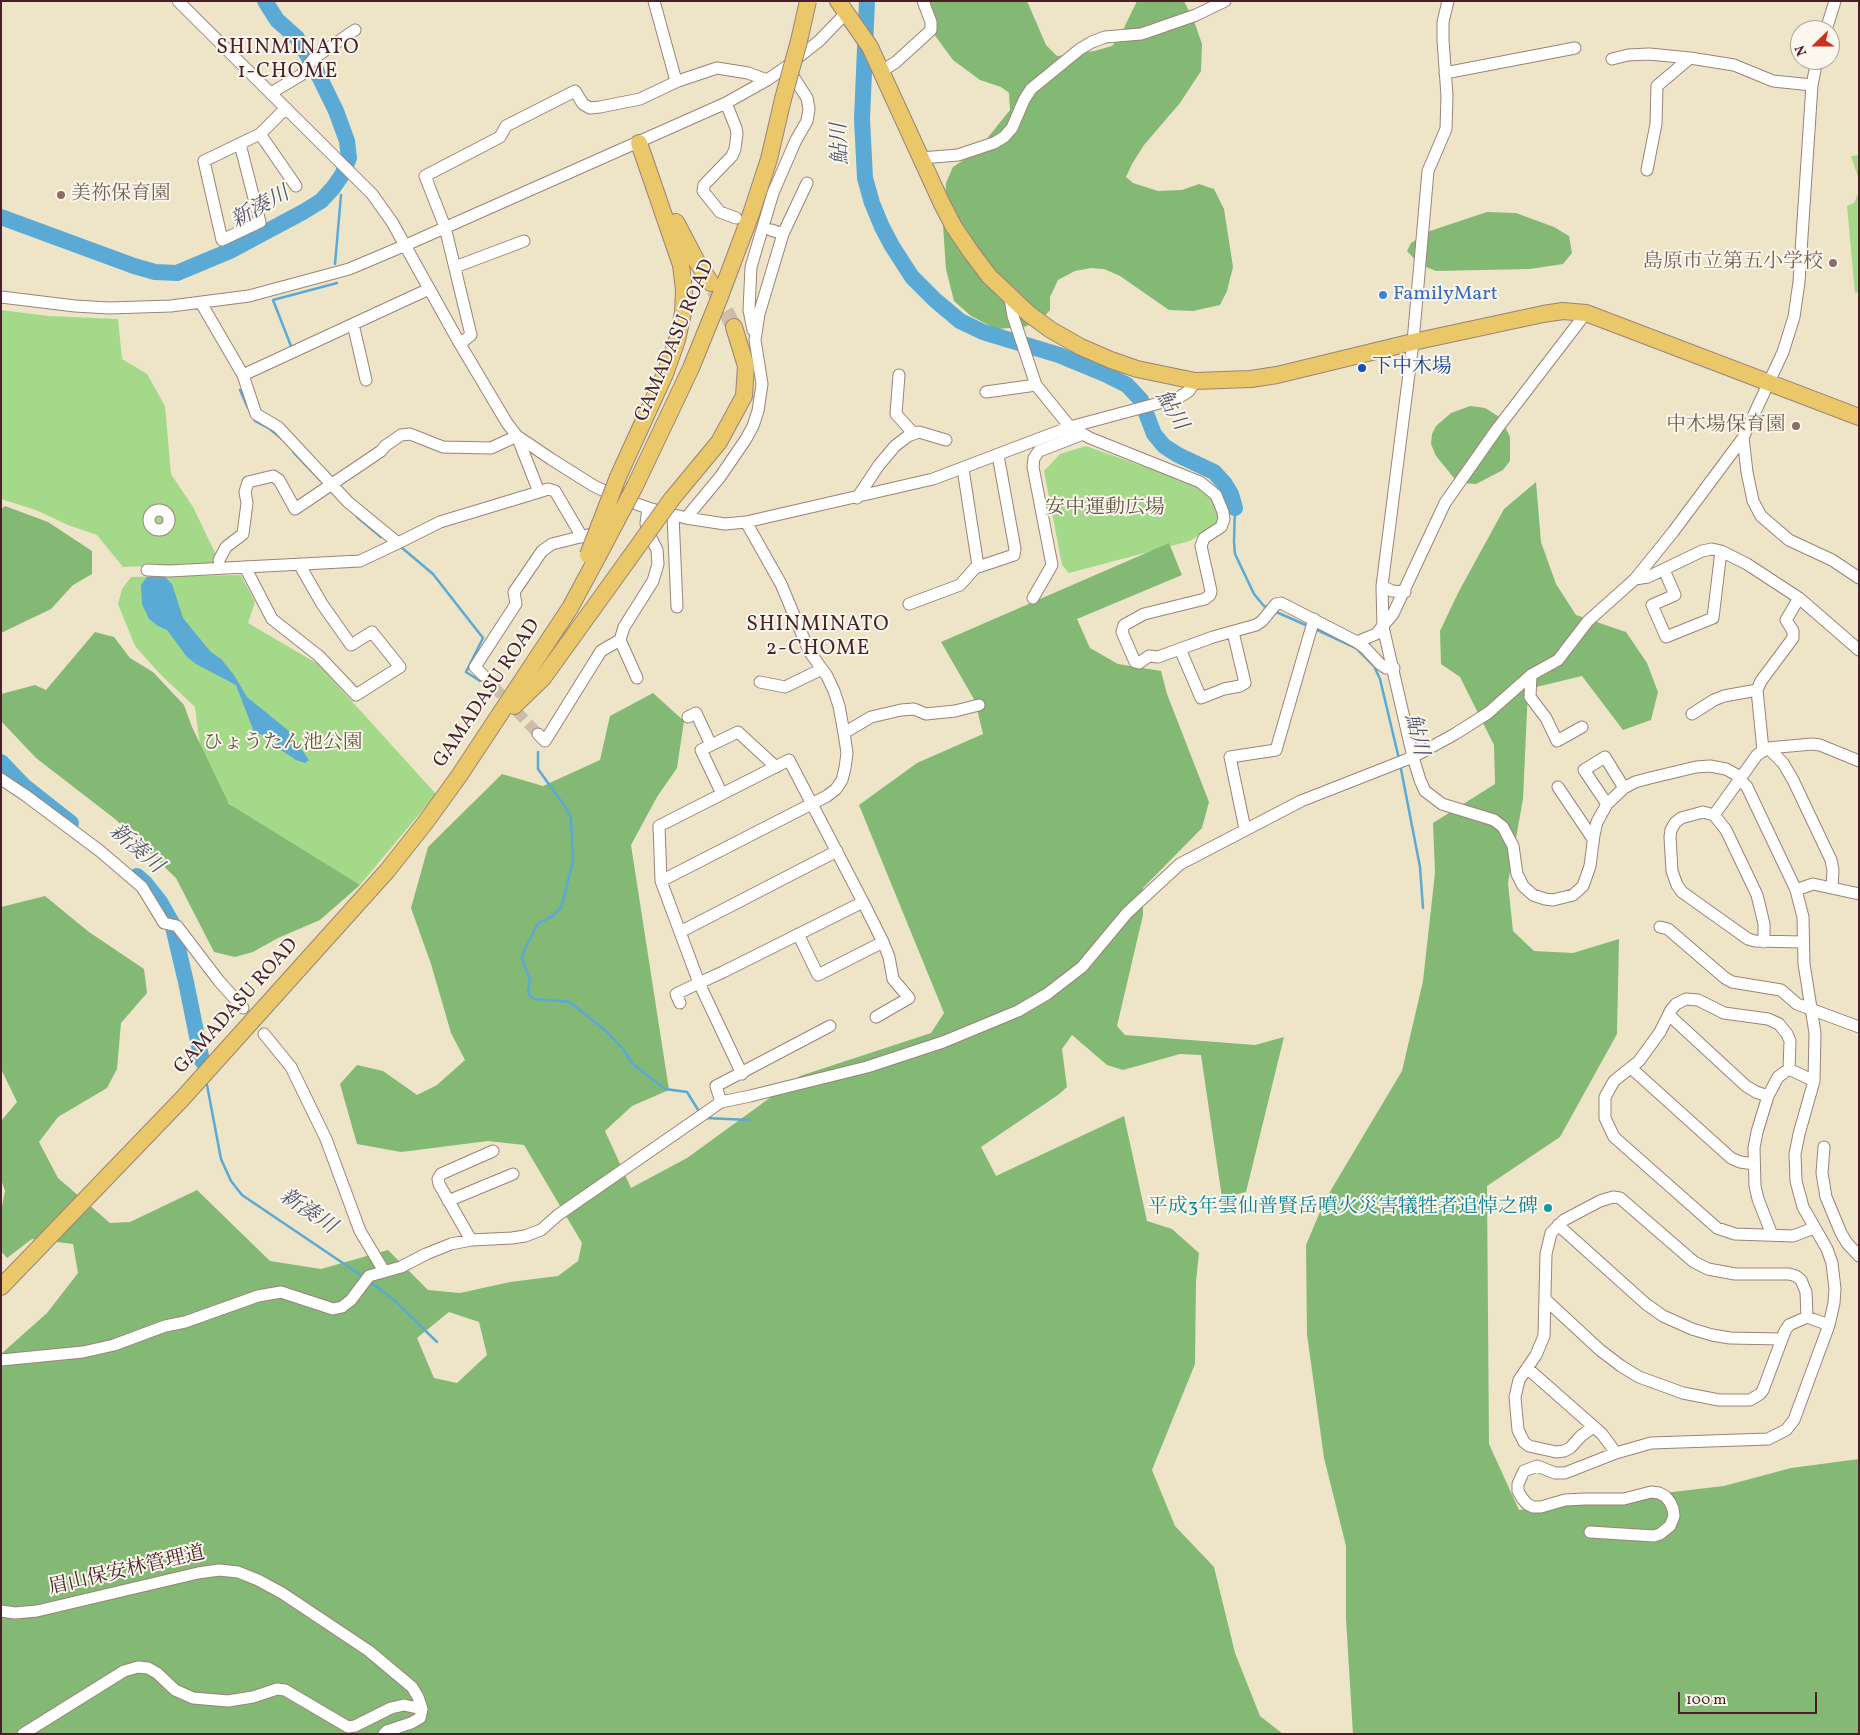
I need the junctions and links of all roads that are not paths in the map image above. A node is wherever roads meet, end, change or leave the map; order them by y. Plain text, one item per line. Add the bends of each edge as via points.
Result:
1 (178, 1) edge
2 (654, 1) edge
3 (808, 1) edge
4 (924, 1) edge
5 (1225, 1) edge
6 (1448, 1) edge
7 (1835, 1) edge
8 (843, 7) edge
9 (1829, 20) edge
10 (355, 30) dead end
11 (1575, 48) dead end
12 (1690, 58) junction
13 (1612, 59) dead end
14 (786, 67) junction
15 (1815, 70) edge
16 (882, 71) junction
17 (1445, 73) junction
18 (767, 80) junction
19 (676, 81) junction
20 (1812, 85) junction
21 (271, 93) junction
22 (726, 103) junction
23 (286, 108) junction
24 (260, 134) junction
25 (638, 143) junction
26 (240, 144) junction
27 (921, 158) junction
28 (646, 162) junction
29 (1647, 170) dead end
30 (806, 183) dead end
31 (296, 186) dead end
32 (736, 218) dead end
33 (446, 227) junction
34 (771, 230) dead end
35 (783, 234) junction
36 (524, 241) dead end
37 (406, 245) junction
38 (455, 267) junction
39 (711, 283) tunnel mouth
40 (429, 290) junction
41 (1, 297) edge
42 (1010, 298) junction
43 (201, 302) junction
44 (1586, 313) junction
45 (353, 324) junction
46 (734, 327) tunnel mouth
47 (755, 340) junction
48 (1413, 342) junction
49 (460, 344) junction
50 (243, 375) junction
51 (899, 375) dead end
52 (366, 380) dead end
53 (1195, 381) junction
54 (1769, 383) junction
55 (1036, 385) junction
56 (986, 392) dead end
57 (1859, 417) edge
58 (1070, 427) junction
59 (913, 433) junction
60 (1083, 434) junction
61 (518, 436) junction
62 (1743, 438) junction
63 (946, 440) dead end
64 (998, 455) junction
65 (963, 469) junction
66 (332, 484) junction
67 (539, 492) junction
68 (617, 497) junction
69 (858, 498) junction
70 (672, 507) junction
71 (648, 508) junction
72 (686, 518) junction
73 (746, 522) junction
74 (582, 537) junction
75 (398, 543) junction
76 (1721, 550) junction
77 (593, 555) junction
78 (219, 560) dead end
79 (299, 564) junction
80 (978, 566) junction
81 (245, 567) junction
82 (147, 570) dead end
83 (1664, 570) junction
84 (1859, 578) edge
85 (1635, 579) junction
86 (1382, 586) junction
87 (1404, 592) junction
88 (1033, 598) dead end
89 (1799, 598) junction
90 (909, 604) dead end
91 (677, 607) dead end
92 (1312, 624) junction
93 (1383, 627) junction
94 (1233, 632) junction
95 (620, 640) junction
96 (1356, 642) junction
97 (1180, 649) junction
98 (1859, 650) edge
99 (1394, 668) junction
100 (822, 669) junction
101 (483, 675) tunnel mouth
102 (1531, 675) junction
103 (637, 678) dead end
104 (760, 682) dead end
105 (1757, 690) junction
106 (979, 705) dead end
107 (1692, 714) dead end
108 (688, 717) dead end
109 (492, 726) junction
110 (1582, 727) dead end
111 (844, 733) junction
112 (538, 734) dead end
113 (712, 745) junction
114 (1766, 749) junction
115 (1409, 758) junction
116 (1859, 761) edge
117 (776, 767) junction
118 (1, 779) edge
119 (1741, 779) junction
120 (1558, 787) dead end
121 (1624, 788) junction
122 (722, 794) junction
123 (1607, 804) junction
124 (812, 805) junction
125 (1714, 814) junction
126 (1245, 829) junction
127 (1593, 840) junction
128 (837, 851) junction
129 (661, 880) junction
130 (1832, 888) junction
131 (1796, 890) junction
132 (1859, 894) edge
133 (863, 902) junction
134 (1660, 927) dead end
135 (680, 932) junction
136 (798, 934) junction
137 (883, 942) junction
138 (1764, 942) junction
139 (1803, 942) junction
140 (699, 983) junction
141 (680, 1003) dead end
142 (243, 1008) dead end
143 (1812, 1011) junction
144 (1669, 1015) junction
145 (876, 1017) dead end
146 (830, 1026) dead end
147 (1859, 1027) edge
148 (264, 1034) dead end
149 (1631, 1068) junction
150 (1789, 1069) junction
151 (742, 1074) junction
152 (1814, 1081) junction
153 (1768, 1096) junction
154 (721, 1102) junction
155 (1824, 1147) dead end
156 (492, 1151) dead end
157 (1754, 1164) junction
158 (513, 1174) dead end
159 (448, 1201) junction
160 (1558, 1225) junction
161 (1814, 1228) junction
162 (1772, 1235) junction
163 (471, 1240) junction
164 (1859, 1256) edge
165 (384, 1271) junction
166 (1, 1288) edge
167 (1546, 1300) junction
168 (1807, 1317) junction
169 (1829, 1325) junction
170 (1781, 1339) junction
171 (1, 1360) edge
172 (1527, 1368) junction
173 (1593, 1427) junction
174 (1616, 1453) junction
175 (1590, 1532) dead end
176 (1, 1611) edge
177 (422, 1709) junction
178 (23, 1734) edge
179 (384, 1734) edge

1 - 21 street
2 - 19 street
3 - 77 highway, GAMADASU ROAD, bridge via 769,160 719,299 691,368 635,486
4 - 16 street via 931,30
5 - 27 street via 1141,34 1105,36 1092,42 1032,89 1004,137 958,155
6 - 17 street via 1443,22
7 - 9 street
8 - 14 street via 819,41
8 - 16 highway
10 - 21 street via 311,61 301,74
11 - 17 street
12 - 13 street via 1649,54
12 - 20 street via 1734,65 1773,81
12 - 29 street via 1657,86 1656,124
14 - 18 street
14 - 47 street via 806,98 809,109 773,193 750,267 749,310
15 - 20 street
16 - 27 highway
17 - 48 street via 1446,129 1428,171
18 - 19 street via 717,68
18 - 22 street
19 - 33 street via 640,99 590,108 582,104 575,91 506,126 500,137 425,176
20 - 54 street via 1794,317
21 - 23 street
22 - 25 street
22 - 32 street via 736,128 735,149 704,185 704,191 720,212
23 - 24 street
23 - 37 street via 372,194
24 - 26 street
24 - 31 street
25 - 28 highway
25 - 33 street
26 - 26 street via 204,161 222,240 260,222
27 - 42 highway via 954,227 989,276
28 - 39 highway via 679,229
28 - 77 highway, bridge via 681,266 683,312 665,374 618,477
30 - 35 street
33 - 37 street
33 - 38 street
34 - 35 street
35 - 47 street via 759,314
36 - 38 street
37 - 40 street
37 - 43 street via 349,269 249,296
38 - 49 street via 471,335
40 - 45 street
40 - 49 street
41 - 43 street via 109,308
42 - 53 highway via 1051,330 1081,347 1137,369
42 - 55 street
43 - 50 street
44 - 48 highway via 1542,314
44 - 54 highway
44 - 87 street via 1445,503
45 - 50 street
45 - 52 street
46 - 70 highway via 746,366 744,396 719,442
47 - 72 street via 762,384 753,426 720,477
48 - 53 highway via 1277,375
48 - 86 street
49 - 61 street
50 - 66 street via 256,414 278,427
51 - 59 street via 896,414
53 - 58 street via 1184,395
54 - 57 highway
54 - 62 street
55 - 56 street
55 - 58 street
58 - 60 street
58 - 64 street
59 - 63 street
59 - 69 street via 895,446
60 - 88 street via 1044,449 1034,458 1052,565
60 - 97 street via 1200,482 1216,495 1220,503 1224,523 1218,531 1204,538 1201,546 1211,591 1208,598 1144,614 1122,629 1136,663 1149,656 1158,657
61 - 66 street via 492,448 443,447 410,434 401,435
61 - 67 street
61 - 68 street
62 - 84 street via 1753,501 1761,516 1789,540 1832,560
62 - 85 street
64 - 65 street
64 - 80 street via 1014,553 1011,557
65 - 69 street
65 - 80 street
66 - 75 street via 374,526
66 - 78 street via 295,509 279,480 273,476 248,482 242,534 226,546
67 - 74 street via 555,491
67 - 75 street via 440,522
68 - 71 street
68 - 74 street via 600,532
69 - 73 street
70 - 71 street
70 - 72 street
70 - 91 street
70 - 109 highway, bridge via 628,560 543,678
71 - 95 street via 646,523 657,550 657,572 624,627
72 - 73 street via 725,524
73 - 100 street via 780,584 809,651
74 - 101 street via 552,544 542,551 514,592 516,604 475,667
75 - 79 street via 360,561
76 - 83 street via 1702,551
76 - 83 street via 1713,618 1666,637 1652,605 1675,595
76 - 89 street
77 - 109 highway, GAMADASU ROAD via 570,608
79 - 81 street
79 - 81 street via 322,604 351,644 372,632 400,667 356,695 318,656 272,619
80 - 90 street via 960,585
81 - 82 street
83 - 85 street
85 - 102 street via 1588,621 1558,660
86 - 87 street
86 - 93 street
87 - 93 street
89 - 98 street
89 - 105 street via 1786,620 1793,631 1793,638
92 - 94 street via 1281,603 1259,624
92 - 96 street
92 - 126 street via 1276,750 1230,757
93 - 96 street via 1370,638
93 - 99 street
94 - 97 street
94 - 97 street via 1245,683 1240,686 1201,698
95 - 103 street
95 - 112 street via 601,651 545,741
96 - 99 street via 1380,664
99 - 115 street
100 - 104 street via 785,687
100 - 111 street via 834,691
102 - 110 street via 1530,697 1546,718 1557,741
102 - 115 street via 1488,713
105 - 107 street via 1719,698
105 - 114 street
106 - 111 street via 926,714 914,709 901,710 871,717
108 - 113 street via 696,713
109 - 166 highway, GAMADASU ROAD via 426,823 387,872 182,1099
111 - 124 street via 847,753 842,780 836,789
113 - 117 street via 738,732
113 - 122 street via 701,750
114 - 116 street via 1820,745
114 - 119 street
114 - 130 street via 1783,764 1793,780 1831,860
115 - 126 street via 1301,801
115 - 127 street via 1425,791 1435,800 1494,820 1503,827 1513,846 1519,880 1534,895 1560,899 1579,891 1586,879
117 - 122 street
117 - 124 street via 789,760
118 - 142 street via 100,851 142,887 164,922 177,926
119 - 121 street via 1726,769 1696,767
119 - 125 street
119 - 131 street
120 - 127 street
121 - 123 street
121 - 123 street via 1605,757 1584,770
122 - 129 street via 659,826
123 - 127 street
124 - 128 street
124 - 129 street
125 - 138 street via 1726,830 1757,896 1764,924
125 - 138 street via 1694,814 1675,823 1670,837 1674,878 1682,892 1742,936
126 - 154 street via 1180,864 1127,912 1082,967 1018,1011 943,1042 866,1067
128 - 133 street
128 - 135 street
129 - 135 street
130 - 131 street via 1813,884
130 - 132 street
131 - 139 street via 1803,917
133 - 136 street
133 - 137 street
134 - 143 street via 1668,928 1732,982 1781,990 1797,1004
135 - 140 street
136 - 137 street via 814,977
136 - 140 street
137 - 145 street via 893,979 909,998
138 - 139 street
139 - 143 street
140 - 141 street via 676,994
140 - 151 street
143 - 147 street
143 - 152 street
144 - 149 street via 1651,1046
144 - 150 street via 1676,1004 1686,998 1724,1013 1774,1021 1790,1040
144 - 153 street via 1746,1086
146 - 151 street
148 - 165 street via 290,1067 326,1139 360,1231
149 - 157 street via 1732,1158
149 - 162 street via 1614,1081 1605,1097 1604,1118 1614,1137 1711,1225 1728,1233
150 - 152 street
150 - 153 street via 1778,1077
151 - 154 street via 716,1086
152 - 161 street via 1799,1134 1795,1167 1798,1194
153 - 157 street via 1757,1132
154 - 163 street via 541,1230 512,1238
155 - 164 street via 1822,1173 1826,1197 1841,1233
156 - 159 street via 439,1177
157 - 162 street via 1758,1199
158 - 159 street
159 - 163 street
160 - 167 street via 1551,1233 1546,1249
160 - 168 street via 1606,1198 1620,1198 1694,1262 1708,1269 1735,1274 1796,1276 1806,1292
160 - 170 street via 1663,1316 1712,1335
161 - 162 street via 1799,1235
161 - 169 street via 1827,1249 1834,1275 1834,1303
163 - 165 street via 451,1244
165 - 171 street via 366,1279 342,1307 332,1309 281,1292 258,1296 114,1345 83,1352
167 - 170 street via 1621,1366 1659,1386 1700,1398 1755,1398 1763,1390
167 - 172 street via 1544,1336
168 - 169 street
168 - 170 street via 1790,1325
169 - 174 street via 1794,1420 1780,1434 1761,1440 1664,1442
172 - 173 street
172 - 173 street via 1519,1380 1515,1397 1518,1430 1524,1442 1556,1452 1564,1451
173 - 174 street
174 - 175 street via 1565,1473 1537,1466 1524,1472 1518,1484 1527,1504 1540,1507 1575,1499 1624,1500 1651,1492 1665,1496 1673,1509 1670,1526 1654,1536
176 - 177 street, 眉山保安林管理道 via 37,1612 198,1573 238,1572 282,1593 368,1651 412,1687
177 - 178 street via 404,1705 348,1727 285,1690 228,1701 193,1698 175,1690 157,1673 138,1667 124,1671
177 - 179 street via 420,1718

